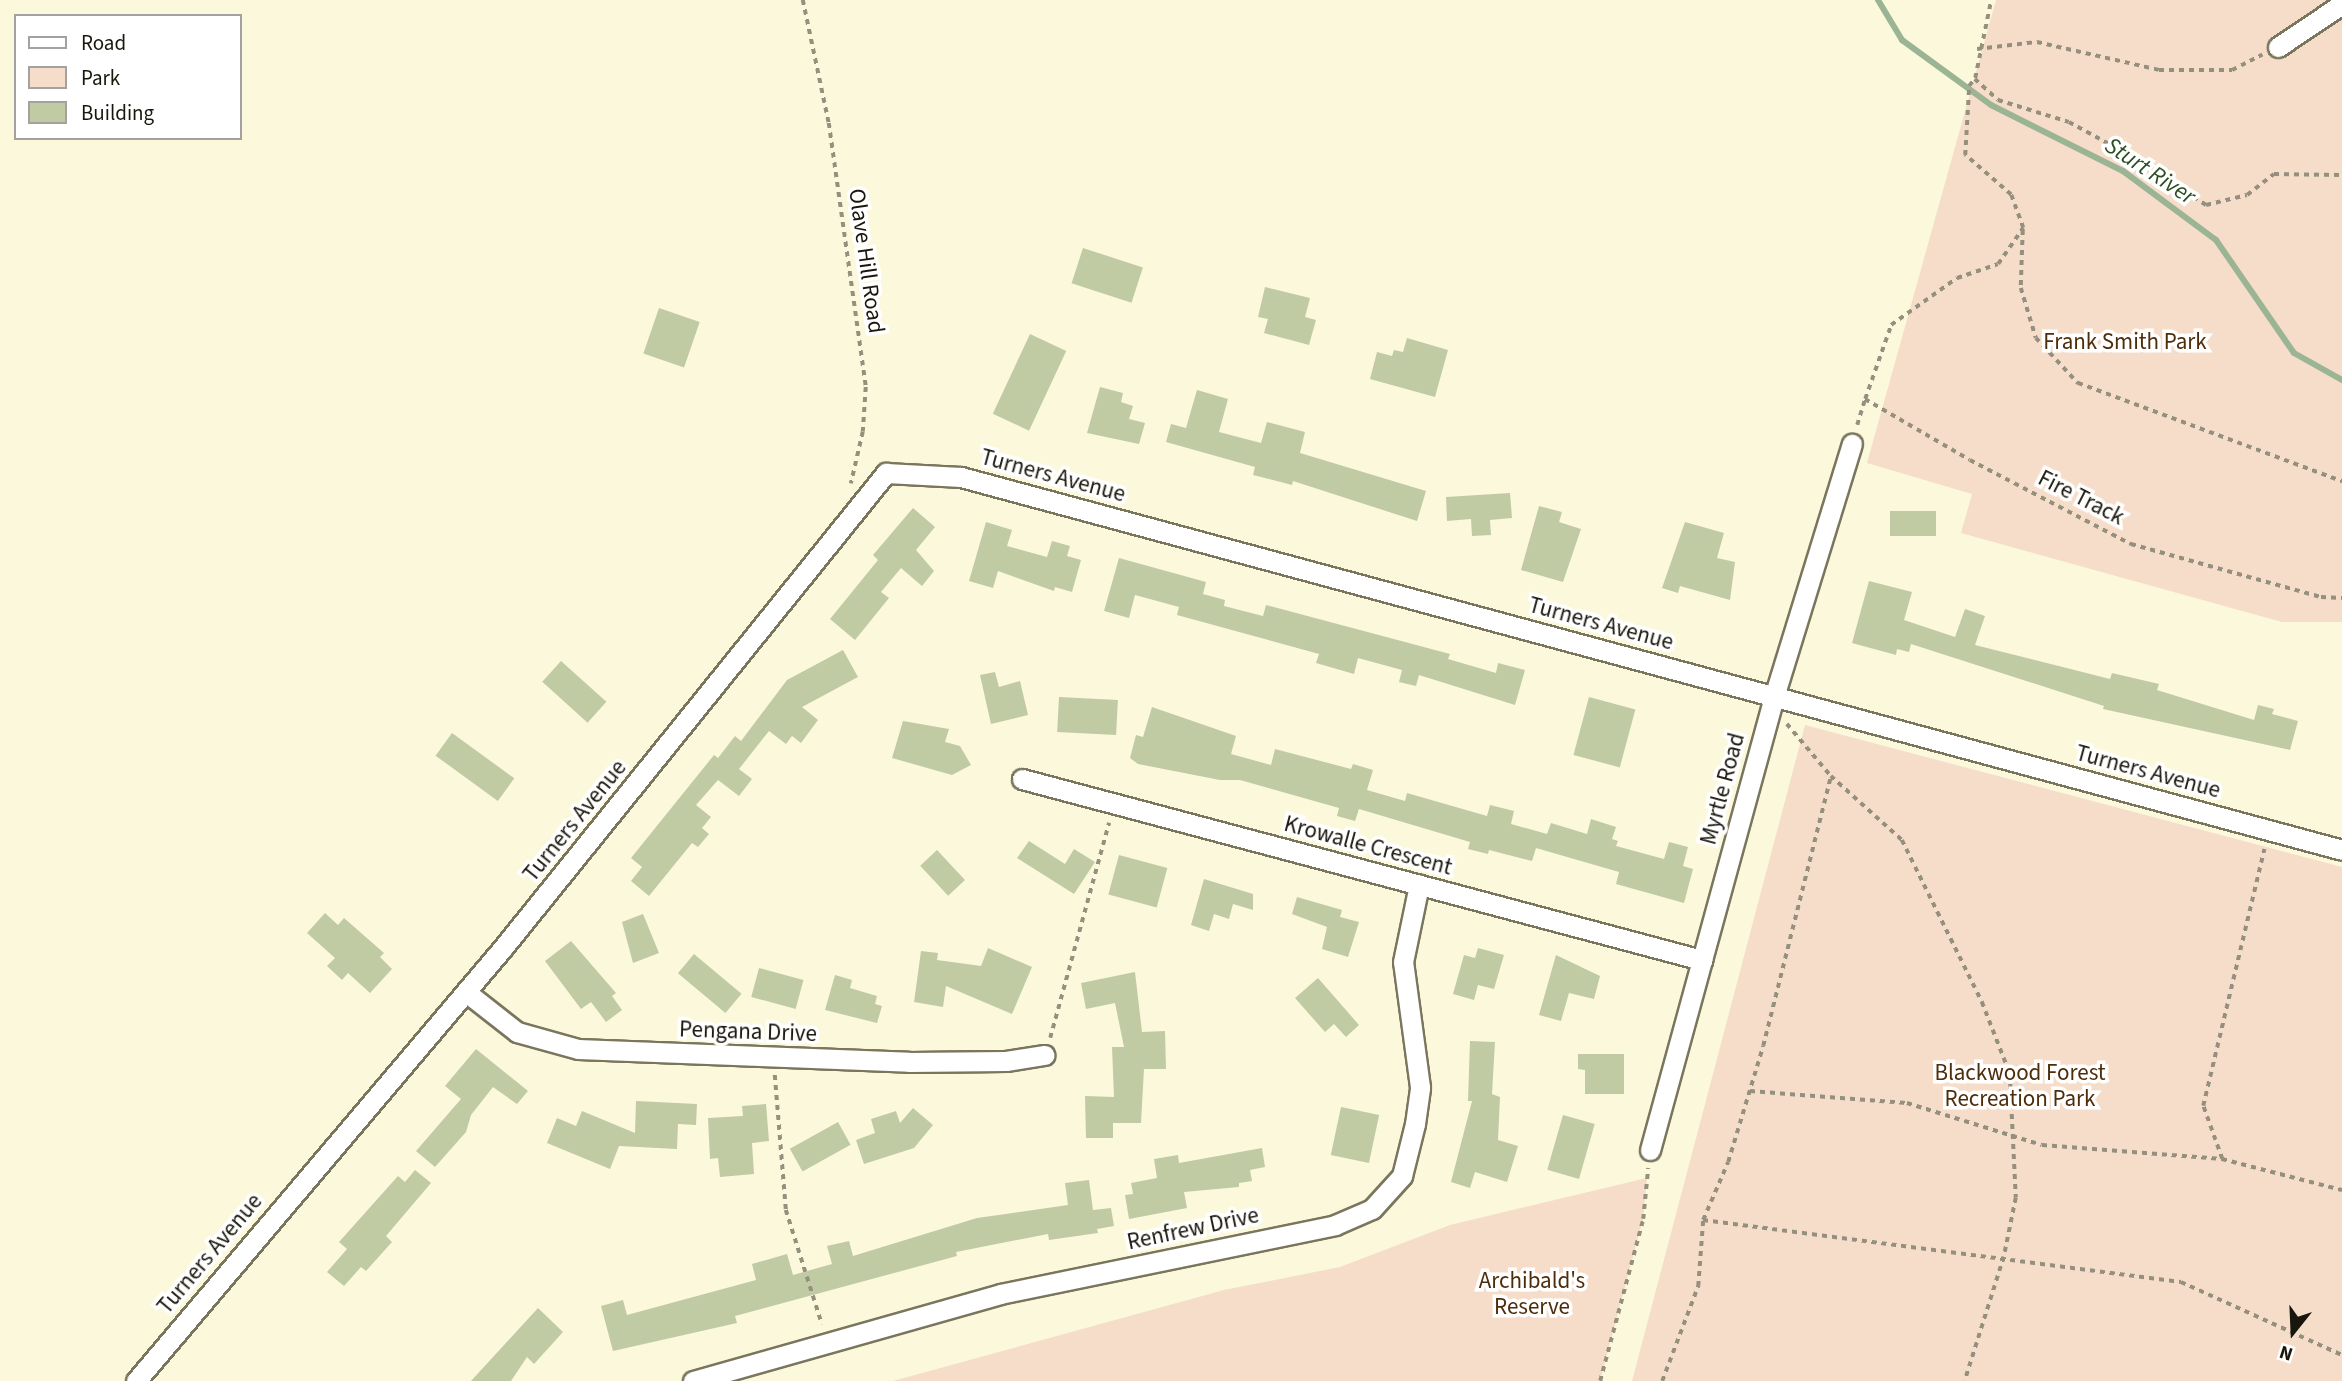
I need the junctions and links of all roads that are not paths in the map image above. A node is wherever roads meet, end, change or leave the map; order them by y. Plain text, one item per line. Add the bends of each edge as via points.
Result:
1 (2342, 4) edge
2 (2278, 47) road end
3 (1852, 444) road end
4 (1774, 697) junction
5 (1022, 779) dead end
6 (2342, 850) edge
7 (1419, 885) junction
8 (1702, 960) junction
9 (466, 992) junction
10 (1045, 1055) road end
11 (1650, 1150) road end
12 (136, 1381) edge
13 (693, 1381) edge

1 - 2 street
3 - 4 street, Myrtle Road
4 - 6 street, Turners Avenue
4 - 8 street, Myrtle Road
4 - 9 street, Turners Avenue via 961,477 886,473
5 - 7 street, Krowalle Crescent
7 - 8 street, Krowalle Crescent
7 - 13 street, Renfrew Drive via 1403,962 1419,1087 1415,1124 1402,1176 1372,1209 1335,1224 1000,1294
8 - 11 street, Myrtle Road
9 - 10 street, Pengana Drive via 517,1032 578,1049 992,1061
9 - 12 street, Turners Avenue

